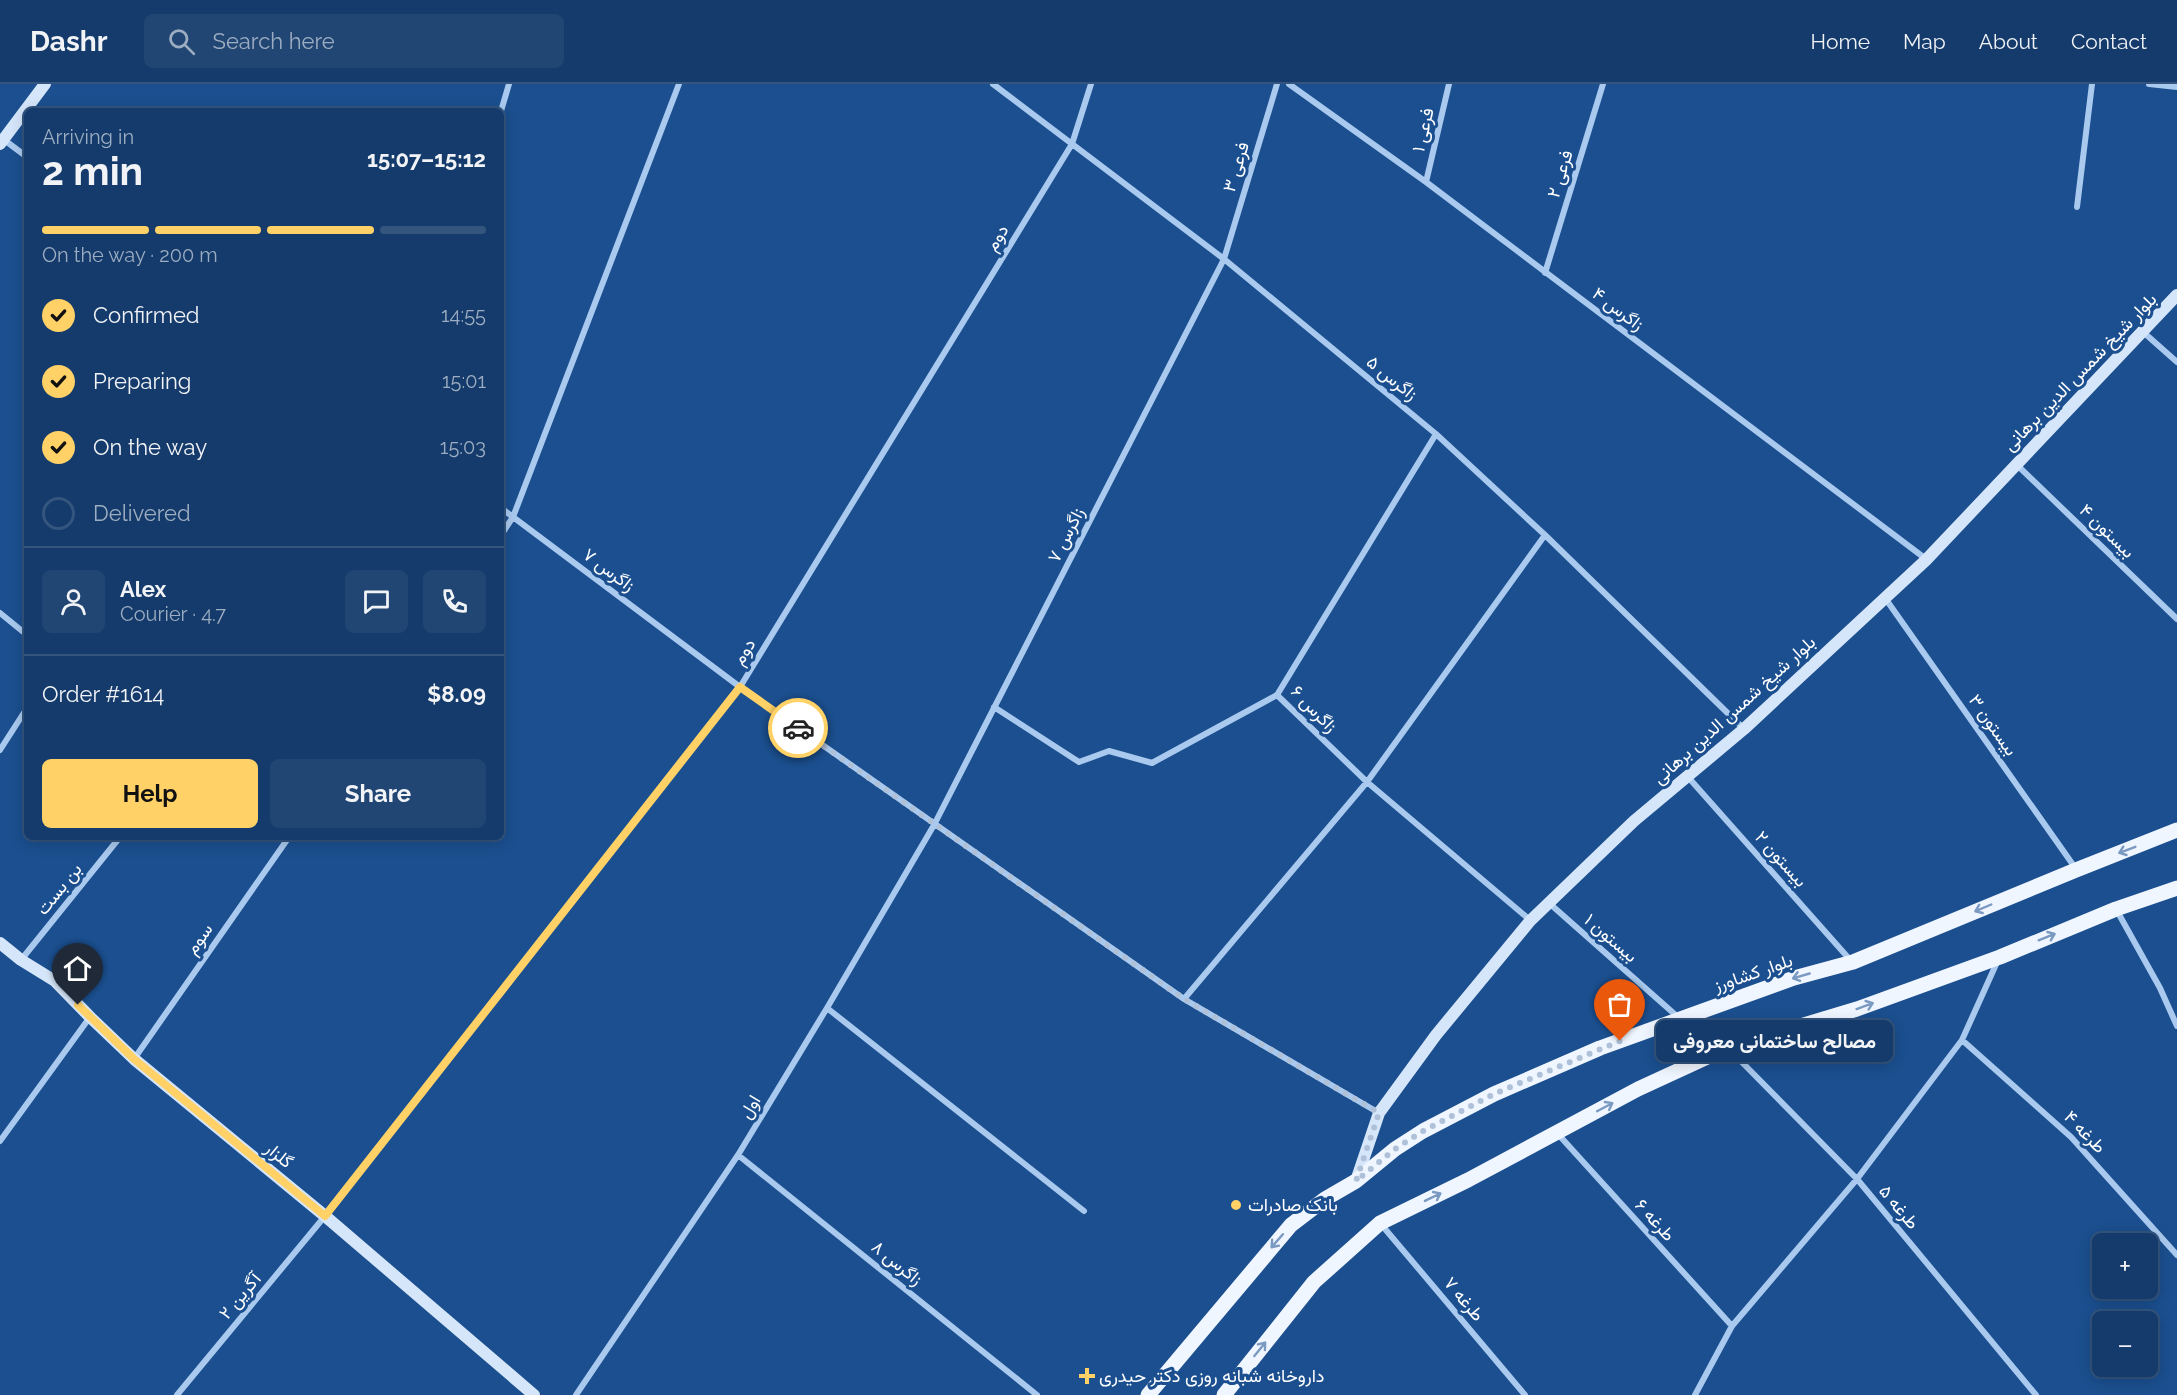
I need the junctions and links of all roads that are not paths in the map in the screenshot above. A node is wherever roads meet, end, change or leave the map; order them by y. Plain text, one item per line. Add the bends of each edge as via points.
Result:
1 (45, 84) edge
2 (509, 84) edge
3 (679, 84) edge
4 (993, 84) edge
5 (1091, 84) edge
6 (1277, 84) edge
7 (1289, 84) edge
8 (1449, 84) edge
9 (1603, 84) edge
10 (2092, 84) edge
11 (2149, 84) edge
12 (2177, 87) edge
13 (26, 108) edge
14 (502, 108) edge
15 (24, 111) edge
16 (1, 140) edge
17 (1072, 144) junction
18 (24, 155) edge
19 (1426, 182) junction
20 (2077, 207) dead end
21 (1224, 260) junction
22 (1545, 273) junction
23 (2177, 295) edge
24 (2142, 331) junction
25 (2177, 362) edge
26 (1436, 434) junction
27 (2016, 464) junction
28 (504, 510) edge
29 (513, 517) junction
30 (504, 530) edge
31 (1545, 535) junction
32 (1926, 560) junction
33 (1885, 598) junction
34 (0, 613) edge
35 (2177, 620) edge
36 (24, 632) edge
37 (740, 687) junction
38 (1277, 695) junction
39 (994, 707) junction
40 (24, 713) edge
41 (1744, 729) junction
42 (0, 750) edge
43 (1688, 776) junction
44 (1367, 782) junction
45 (934, 825) junction
46 (2177, 830) edge
47 (118, 840) edge
48 (287, 840) edge
49 (2076, 870) junction
50 (2177, 888) edge
51 (1549, 903) junction
52 (2116, 909) junction
53 (1530, 921) junction
54 (0, 943) edge
55 (2000, 957) junction
56 (21, 960) junction
57 (1852, 962) junction
58 (1184, 999) junction
59 (827, 1008) junction
60 (90, 1017) junction
61 (1681, 1019) junction
62 (2177, 1026) edge
63 (1962, 1040) junction
64 (1727, 1048) junction
65 (134, 1059) junction
66 (1379, 1113) junction
67 (1557, 1133) junction
68 (0, 1141) edge
69 (738, 1155) junction
70 (1857, 1179) junction
71 (1356, 1181) junction
72 (1084, 1211) dead end
73 (325, 1216) junction
74 (1380, 1223) junction
75 (2177, 1255) edge
76 (1732, 1326) junction
77 (177, 1395) edge
78 (534, 1395) edge
79 (576, 1395) edge
80 (1036, 1395) edge
81 (1148, 1395) edge
82 (1224, 1395) edge
83 (1525, 1395) edge
84 (1695, 1395) edge
85 (2036, 1395) edge

1 - 13 main road
2 - 14 street
3 - 29 street
4 - 17 street, زاگرس ۵
5 - 17 street, دوم
6 - 21 street, فرعی ۳
7 - 19 street, ۴ زاگرس
8 - 19 street, فرعی ۱
9 - 22 street, فرعی ۲
10 - 20 street
11 - 12 street
15 - 16 main road
16 - 18 street
17 - 21 street, زاگرس ۵
17 - 37 street, دوم
19 - 22 street, ۴ زاگرس
21 - 26 street, زاگرس ۵
21 - 39 street, زاگرس ۷
22 - 32 street, ۴ زاگرس
23 - 24 main road, بلوار شیخ شمس الدین برهانی
24 - 25 street
24 - 27 main road, بلوار شیخ شمس الدین برهانی
26 - 31 street, زاگرس ۵
26 - 38 street, زاگرس ۶
27 - 32 main road, بلوار شیخ شمس الدین برهانی
27 - 35 street, بیستون ۴
28 - 29 street, زاگرس ۷
29 - 30 street
29 - 37 street, زاگرس ۷
31 - 41 street, زاگرس ۵
31 - 44 street
32 - 33 main road, بلوار شیخ شمس الدین برهانی
33 - 41 main road, بلوار شیخ شمس الدین برهانی
33 - 49 street, بیستون ۳
34 - 36 street
37 - 45 street, زاگرس ۷
37 - 73 street, دوم
38 - 39 street via 1152,763 1109,751 1079,762
38 - 44 street, زاگرس ۶
39 - 45 street, زاگرس ۷
40 - 42 street
41 - 43 main road, بلوار شیخ شمس الدین برهانی
43 - 51 main road, بلوار شیخ شمس الدین برهانی via 1634,821
43 - 57 street, بیستون ۲
44 - 53 street, زاگرس ۶
44 - 58 street
45 - 58 street, زاگرس ۷
45 - 59 street, اول
46 -> 49 main road, بلوار کشاورز
47 - 56 street, بن بست
48 - 65 street, سوم
49 -> 57 main road, بلوار کشاورز
50 - 52 main road
51 - 53 main road, بلوار شیخ شمس الدین برهانی
51 - 61 street, بیستون ۱
55 -> 52 main road
52 - 62 street
53 - 66 main road, بلوار شیخ شمس الدین برهانی via 1436,1035
54 - 56 main road, گلزار
55 - 63 street
64 -> 55 main road via 1857,1009
56 - 60 main road, گلزار via 55,981
57 -> 61 main road, بلوار کشاورز via 1794,978
58 - 66 street, زاگرس ۷
59 - 69 street, اول
59 - 72 street
60 - 65 main road, گلزار
60 - 68 street
61 - 71 main road, بلوار کشاورز via 1600,1048 1494,1094 1423,1131
63 - 70 street
63 - 75 street, طرغه ۴ via 2071,1137
67 -> 64 main road via 1638,1089
64 - 70 street, طرغه ۵
65 - 73 main road, گلزار
66 - 71 main road, بلوار شیخ شمس الدین برهانی
74 -> 67 main road
67 - 76 street, طرغه ۶
69 - 79 street, اول
69 - 80 street, زاگرس ۸
70 - 76 street
70 - 85 street, طرغه ۵
71 -> 81 main road, بلوار کشاورز via 1291,1225
73 - 77 street, آگرین ۲
73 - 78 main road, گلزار
82 -> 74 main road via 1314,1282
74 - 83 street, طرغه ۷
76 - 84 street

